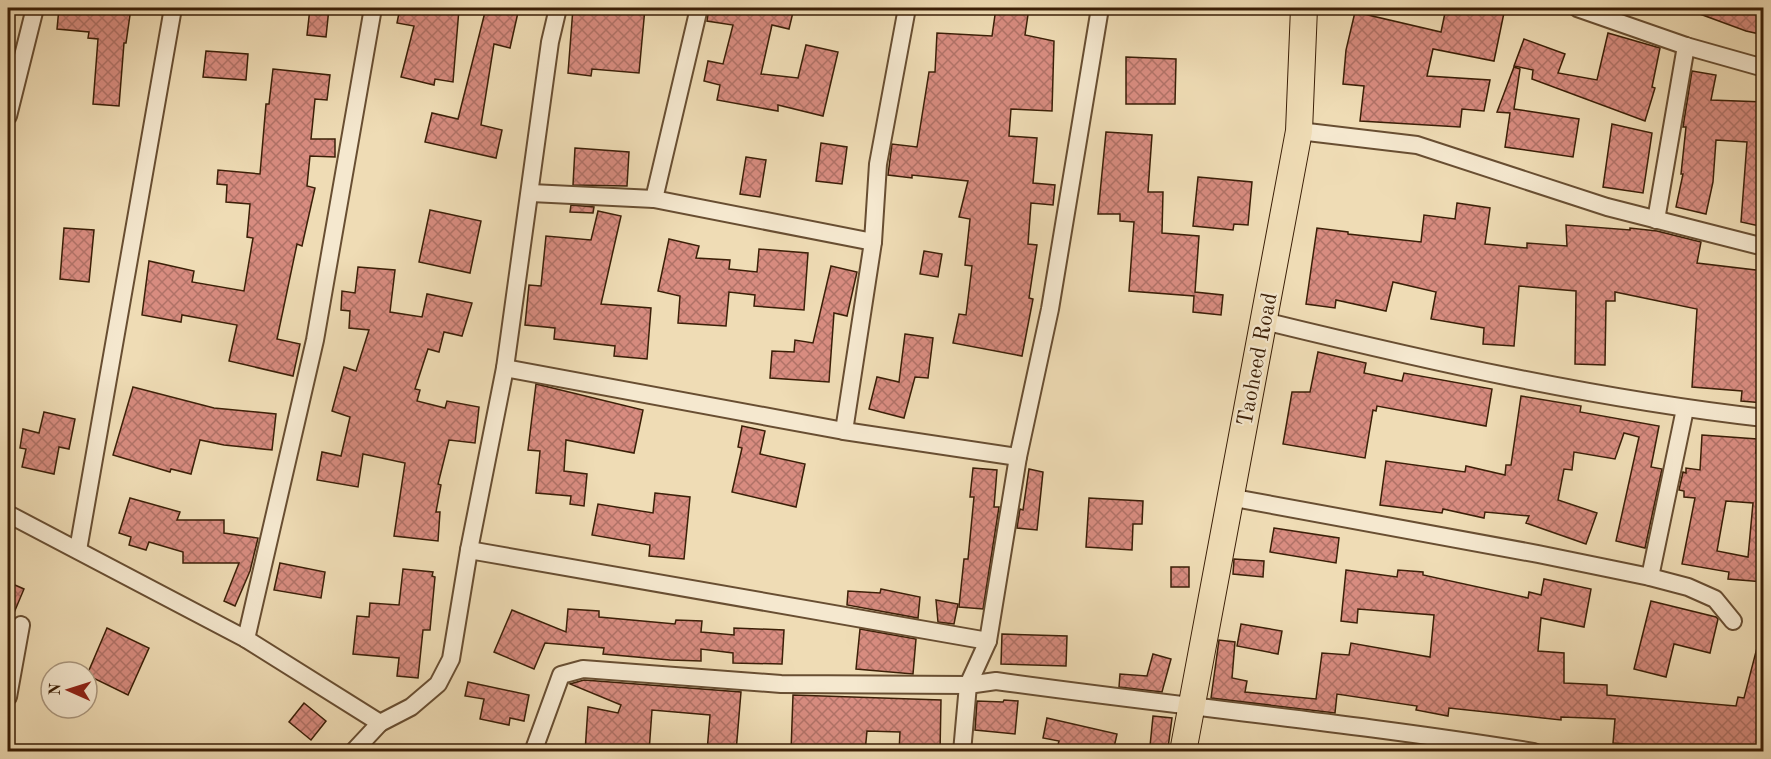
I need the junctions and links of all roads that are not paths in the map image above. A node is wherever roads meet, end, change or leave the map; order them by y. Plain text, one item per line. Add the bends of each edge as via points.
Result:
1 (35, 8) edge
2 (173, 8) edge
3 (373, 8) edge
4 (558, 8) edge
5 (699, 8) edge
6 (907, 8) edge
7 (1100, 8) edge
8 (1304, 8) edge
9 (1577, 8) edge
10 (1686, 46) junction
11 (1764, 68) edge
12 (8, 116) edge
13 (1299, 131) junction
14 (531, 193) junction
15 (654, 199) junction
16 (1656, 220) junction
17 (873, 242) junction
18 (1764, 247) edge
19 (1263, 321) junction
20 (505, 368) junction
21 (1685, 410) junction
22 (1764, 418) edge
23 (844, 431) junction
24 (1018, 457) junction
25 (1229, 497) junction
26 (8, 514) edge
27 (78, 550) junction
28 (469, 550) junction
29 (1650, 577) junction
30 (1733, 621) dead end
31 (21, 625) dead end
32 (246, 639) junction
33 (988, 641) junction
34 (968, 685) junction
35 (8, 697) edge
36 (1192, 708) junction
37 (380, 723) junction
38 (1529, 751) edge
39 (353, 752) edge
40 (533, 752) edge
41 (962, 752) edge
42 (1184, 752) edge

1 - 12 street
2 - 27 street
3 - 32 street via 315,340
4 - 14 street via 550,42
5 - 15 street
6 - 17 street via 878,164
7 - 24 street via 1050,309
8 - 13 main road, Taoheed Road
9 - 10 street
10 - 11 street
10 - 16 street
13 - 16 street via 1417,145
13 - 19 main road, Taoheed Road
14 - 15 street
14 - 20 street
15 - 17 street
16 - 18 street
17 - 23 street
19 - 21 street via 1403,355
19 - 25 main road, Taoheed Road
20 - 23 street
20 - 28 street
21 - 22 street
21 - 29 street
23 - 24 street
24 - 33 street
25 - 29 street
25 - 36 main road, Taoheed Road
26 - 27 street
27 - 32 street
28 - 33 street
28 - 37 street via 452,659 438,684 411,707
29 - 30 street via 1714,599
31 - 35 street
32 - 37 street
33 - 34 street
34 - 36 street via 996,681
34 - 40 street via 781,684 583,669 561,675
34 - 41 street
36 - 38 street
36 - 42 main road, Taoheed Road
37 - 39 street

